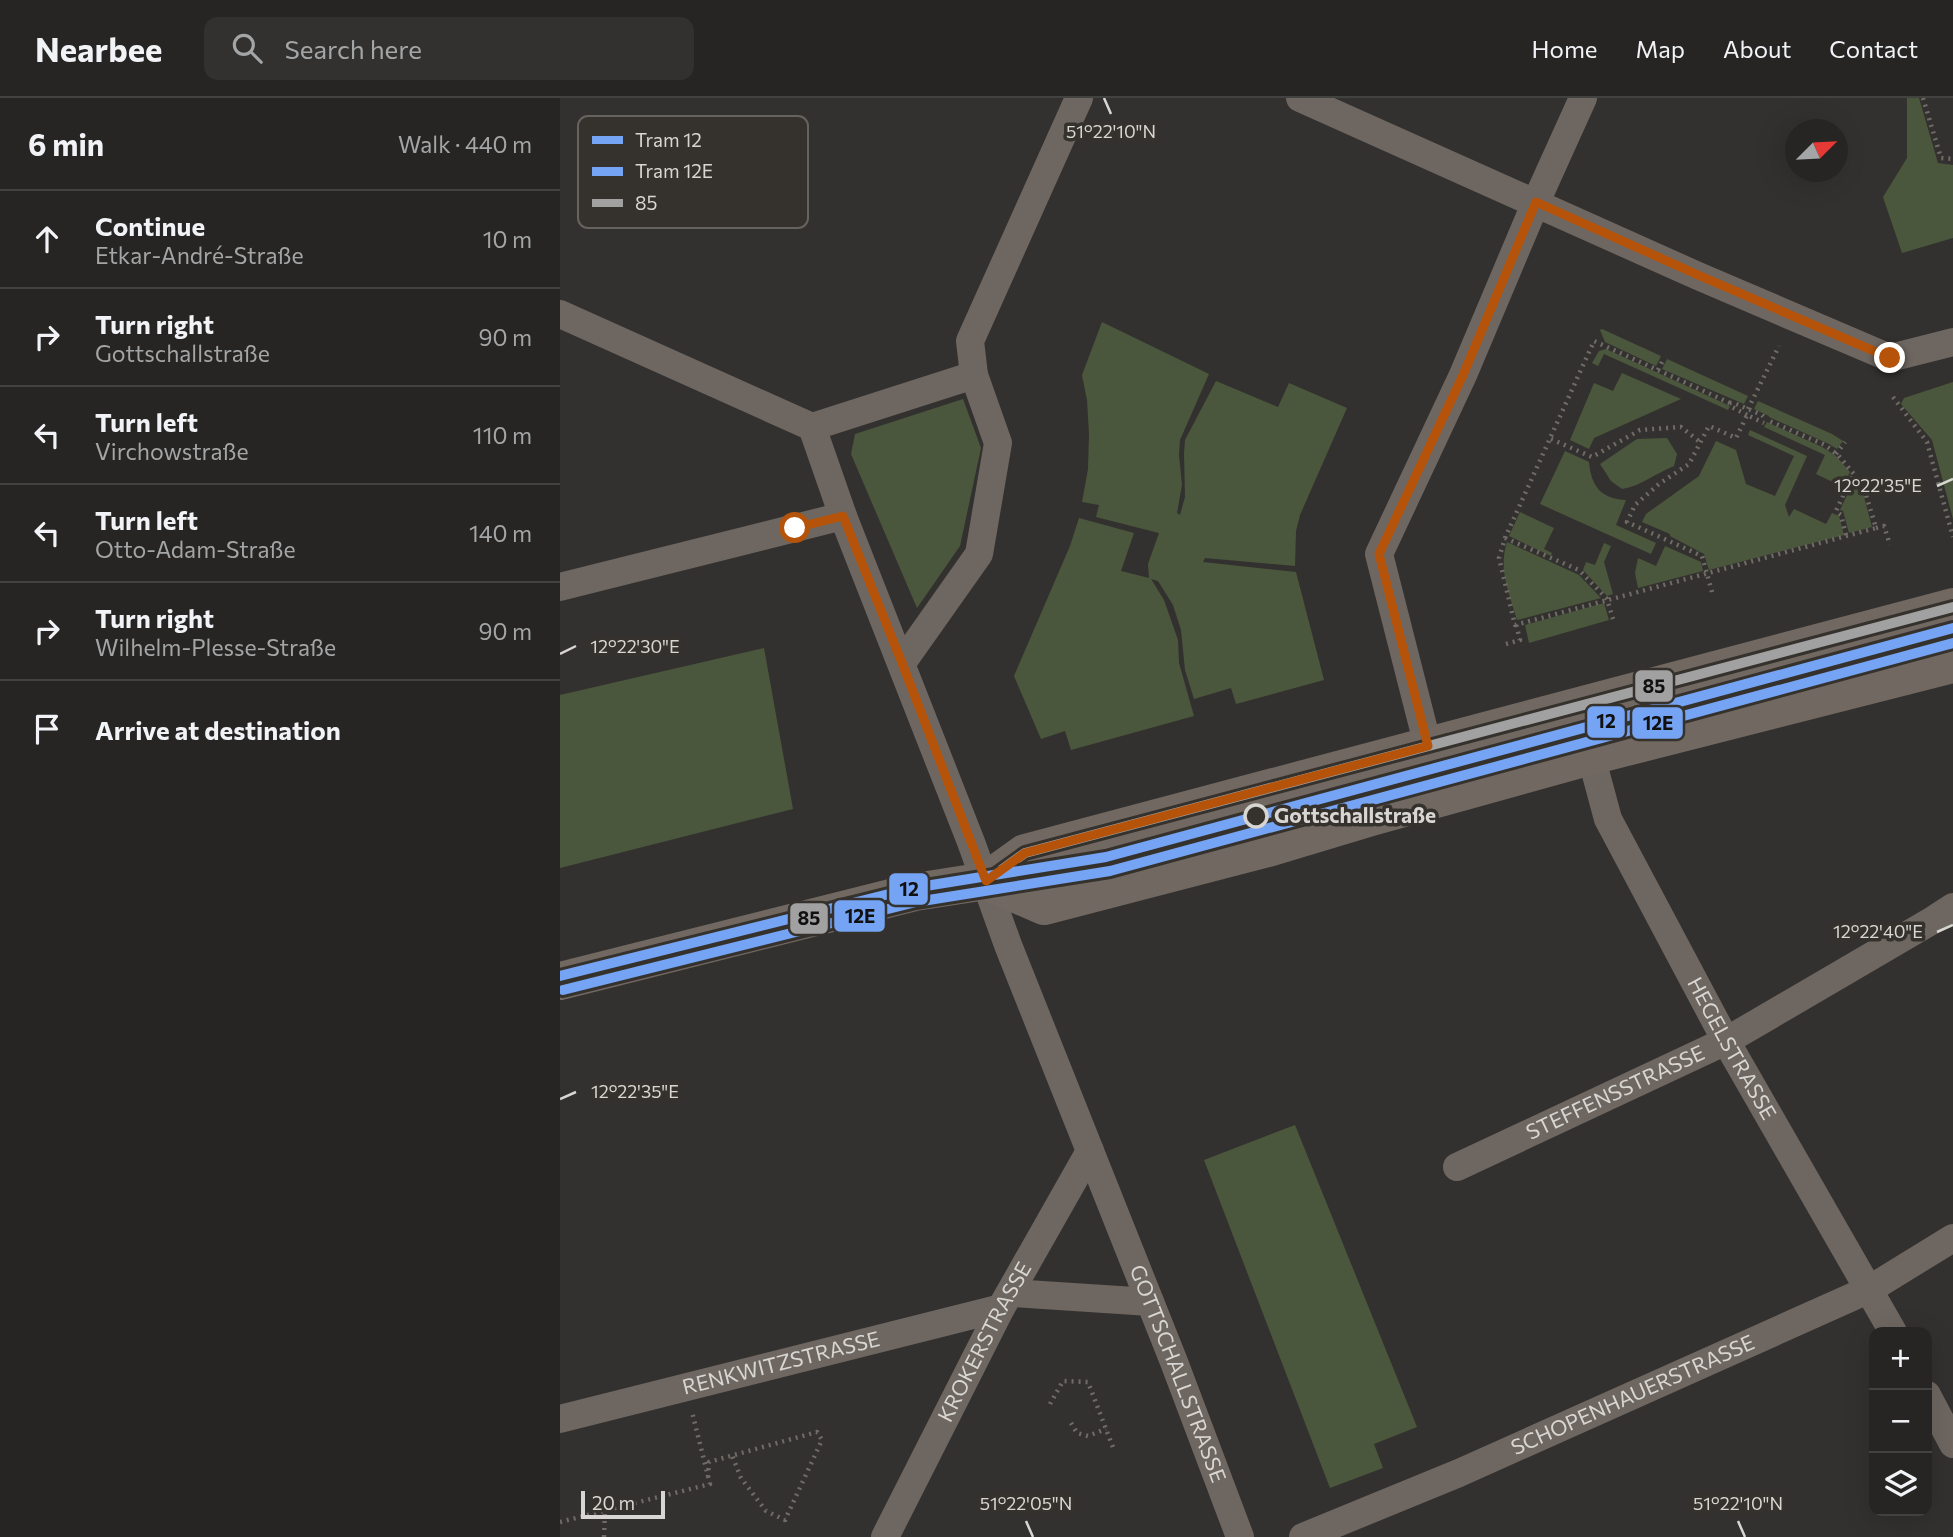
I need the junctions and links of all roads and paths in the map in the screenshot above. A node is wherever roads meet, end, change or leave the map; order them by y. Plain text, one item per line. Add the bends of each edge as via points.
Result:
1 (1079, 98) edge
2 (1300, 98) edge
3 (1583, 98) edge
4 (1923, 98) edge
5 (1953, 159) edge
6 (1536, 202) junction
7 (560, 314) edge
8 (1953, 342) edge
9 (1779, 346) dead end
10 (1664, 358) dead end
11 (1658, 370) junction
12 (974, 375) junction
13 (1893, 397) dead end
14 (1748, 412) junction
15 (812, 427) junction
16 (1551, 439) junction
17 (1700, 442) junction
18 (1845, 442) dead end
19 (1836, 454) junction
20 (1854, 473) junction
21 (1875, 483) dead end
22 (1864, 489) junction
23 (843, 516) junction
24 (1876, 528) junction
25 (1846, 536) junction
26 (1953, 537) edge
27 (1505, 538) junction
28 (1890, 545) dead end
29 (1707, 574) junction
30 (560, 587) edge
31 (1712, 593) dead end
32 (1607, 599) junction
33 (1953, 607) edge
34 (1613, 619) dead end
35 (1516, 624) junction
36 (1506, 644) dead end
37 (902, 663) junction
38 (1953, 664) edge
39 (1428, 746) junction
40 (1591, 756) junction
41 (986, 881) junction
42 (1953, 906) edge
43 (560, 981) edge
44 (1726, 1041) junction
45 (1090, 1151) junction
46 (1457, 1167) dead end
47 (1953, 1238) edge
48 (1870, 1289) junction
49 (1006, 1300) junction
50 (1150, 1302) junction
51 (1890, 1327) edge
52 (686, 1387) junction
53 (1050, 1404) dead end
54 (1932, 1404) edge
55 (560, 1419) edge
56 (1071, 1423) dead end
57 (1106, 1429) junction
58 (1953, 1444) edge
59 (1114, 1450) dead end
60 (733, 1455) junction
61 (708, 1477) junction
62 (605, 1511) junction
63 (560, 1522) edge
64 (604, 1537) edge
65 (884, 1537) edge
66 (1240, 1537) edge
67 (1303, 1537) edge

1 - 12 street via 970,341
2 - 6 street
3 - 6 street
4 - 5 path via 1941,158
6 - 8 street via 1890,358
6 - 39 street via 1463,375 1379,554
7 - 15 street
9 - 14 path
10 - 11 path
11 - 14 path
11 - 16 path via 1594,341
12 - 15 street
12 - 37 street via 998,443 979,554
13 - 26 path via 1927,442
14 - 17 path via 1736,438 1709,426
14 - 19 path
15 - 23 street, GOTTSCHALLSTRASSE
16 - 17 path via 1592,457 1640,430 1681,426
16 - 27 path
17 - 29 path via 1689,464 1635,505 1627,522 1702,556
18 - 19 path
19 - 20 path
20 - 22 path
20 - 25 path via 1836,511
21 - 22 path
22 - 24 path
23 - 30 street
23 - 37 street, GOTTSCHALLSTRASSE
24 - 25 path
24 - 28 path via 1884,526
25 - 29 path
27 - 32 path via 1579,570
27 - 35 path via 1499,558
29 - 31 path
29 - 32 path
32 - 34 path
32 - 35 path
33 - 39 main road
35 - 36 path via 1520,640
37 - 41 street, GOTTSCHALLSTRASSE
38 - 40 main road
39 - 41 main road via 1025,853
40 - 41 main road via 1044,906
40 - 44 street, HEGELSTRASSE via 1608,819
41 - 43 main road via 915,892
41 - 45 street, GOTTSCHALLSTRASSE
42 - 44 street, STEFFENSSTRASSE
44 - 46 street, STEFFENSSTRASSE
44 - 48 street, HEGELSTRASSE
45 - 49 street, KROKERSTRASSE
45 - 50 street, GOTTSCHALLSTRASSE
47 - 48 street, SCHOPENHAUERSTRASSE
48 - 51 street, HEGELSTRASSE
48 - 67 street, SCHOPENHAUERSTRASSE via 1459,1473
49 - 50 street, RENKWITZSTRASSE
49 - 52 street, RENKWITZSTRASSE
49 - 65 street, KROKERSTRASSE
50 - 66 street, GOTTSCHALLSTRASSE
52 - 55 street, RENKWITZSTRASSE
52 - 61 path
53 - 57 path via 1063,1381 1088,1382
54 - 58 street
56 - 57 path via 1077,1433 1088,1436
57 - 59 path
60 - 60 path via 817,1432 822,1440 785,1520 766,1511 741,1478
60 - 61 path via 709,1462
61 - 62 path via 710,1484
62 - 63 path
62 - 64 path

